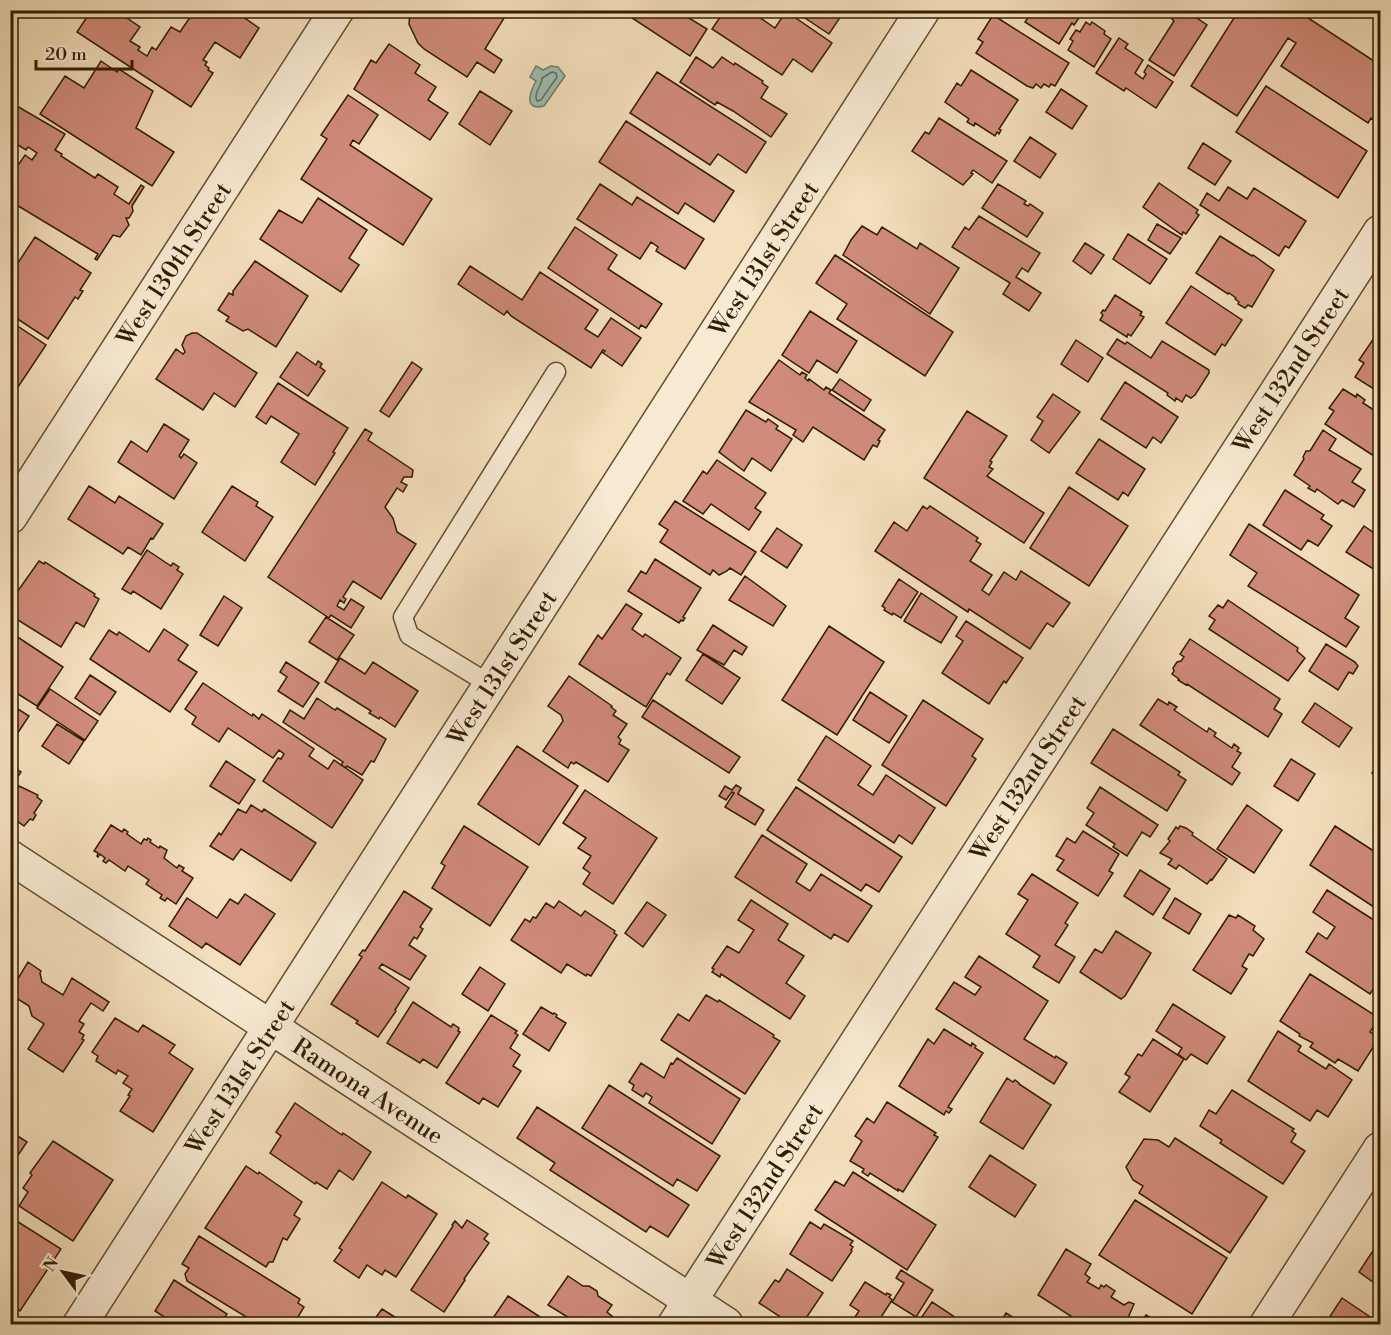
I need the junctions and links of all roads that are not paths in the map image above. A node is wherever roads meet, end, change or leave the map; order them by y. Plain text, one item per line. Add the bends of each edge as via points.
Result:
1 (337, 10) edge
2 (923, 10) edge
3 (1380, 232) edge
4 (556, 372) dead end
5 (10, 517) edge
6 (491, 686) junction
7 (10, 857) edge
8 (272, 1027) junction
9 (1380, 1149) edge
10 (683, 1313) edge
11 (80, 1324) edge
12 (726, 1324) edge
13 (1267, 1324) edge

1 - 5 street, West 130th Street
2 - 6 street, West 131st Street
3 - 10 street, West 132nd Street
4 - 6 lane via 403,617 409,634
6 - 8 street, West 131st Street
7 - 8 street, Ramona Avenue
8 - 10 street, Ramona Avenue
8 - 11 street, West 131st Street
9 - 13 street
10 - 12 street, Ramona Avenue

